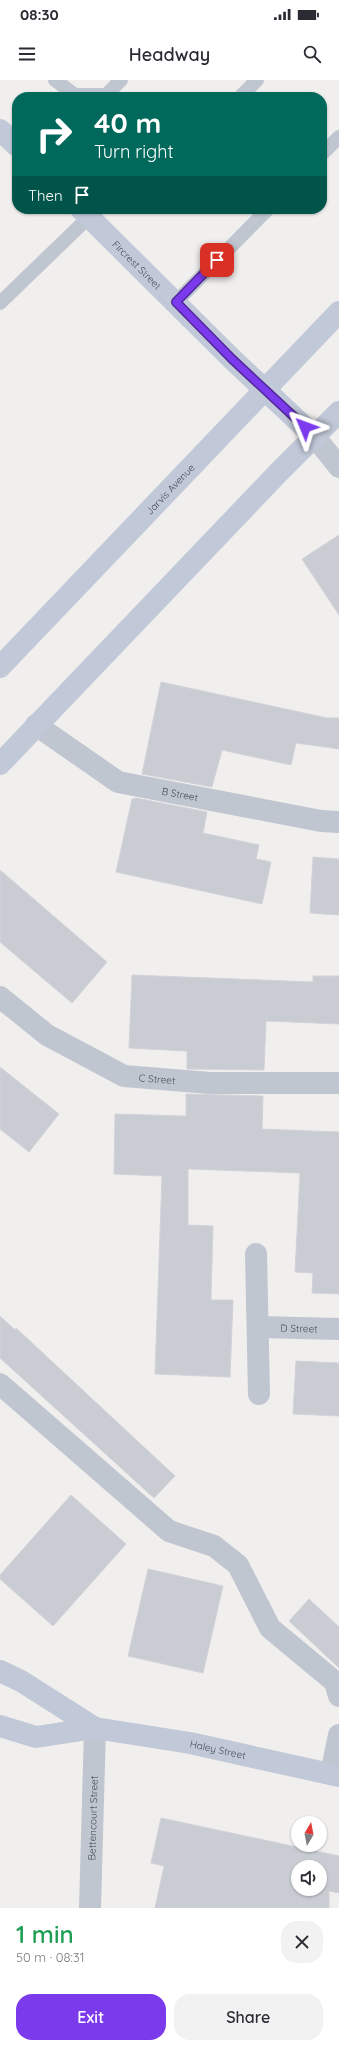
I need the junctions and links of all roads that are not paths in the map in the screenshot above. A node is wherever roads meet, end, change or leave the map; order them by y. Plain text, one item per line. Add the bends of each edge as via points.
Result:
1 (55, 80) edge
2 (121, 80) edge
3 (257, 80) edge
4 (71, 92) edge
5 (109, 92) edge
6 (245, 92) edge
7 (0, 130) edge
8 (339, 137) edge
9 (12, 141) edge
10 (327, 149) edge
11 (84, 214) edge
12 (86, 214) edge
13 (263, 214) edge
14 (176, 302) junction
15 (0, 303) edge
16 (339, 312) edge
17 (265, 389) junction
18 (339, 412) edge
19 (315, 437) junction
20 (339, 467) edge
21 (0, 667) edge
22 (36, 725) junction
23 (0, 764) edge
24 (339, 822) edge
25 (0, 996) edge
26 (339, 1083) edge
27 (256, 1254) dead end
28 (258, 1327) junction
29 (339, 1329) edge
30 (0, 1384) edge
31 (259, 1394) dead end
32 (0, 1671) edge
33 (339, 1696) edge
34 (0, 1726) edge
35 (95, 1728) junction
36 (339, 1735) edge
37 (335, 1775) edge
38 (90, 1908) edge

1 - 4 lane
2 - 5 lane
3 - 6 lane
7 - 9 main road
8 - 10 lane
11 - 15 lane
12 - 14 main road, Fircrest Street
13 - 14 lane
14 - 17 main road, Fircrest Street
16 - 17 main road, Jarvis Avenue
17 - 19 main road, Fircrest Street
17 - 21 main road, Jarvis Avenue
18 - 19 main road
19 - 20 street
19 - 22 main road
22 - 23 main road
22 - 24 street, B Street via 118,782 320,821
25 - 26 street, C Street via 48,1035 124,1076 210,1083
27 - 28 street
28 - 29 street, D Street
28 - 31 street
30 - 33 street via 169,1531 214,1546 238,1565 270,1628 335,1682
32 - 35 main road, Haley Street via 21,1681
34 - 35 main road, Haley Street via 36,1737
35 - 37 main road, Haley Street via 190,1743
35 - 38 street, Bettencourt Street
36 - 37 street

